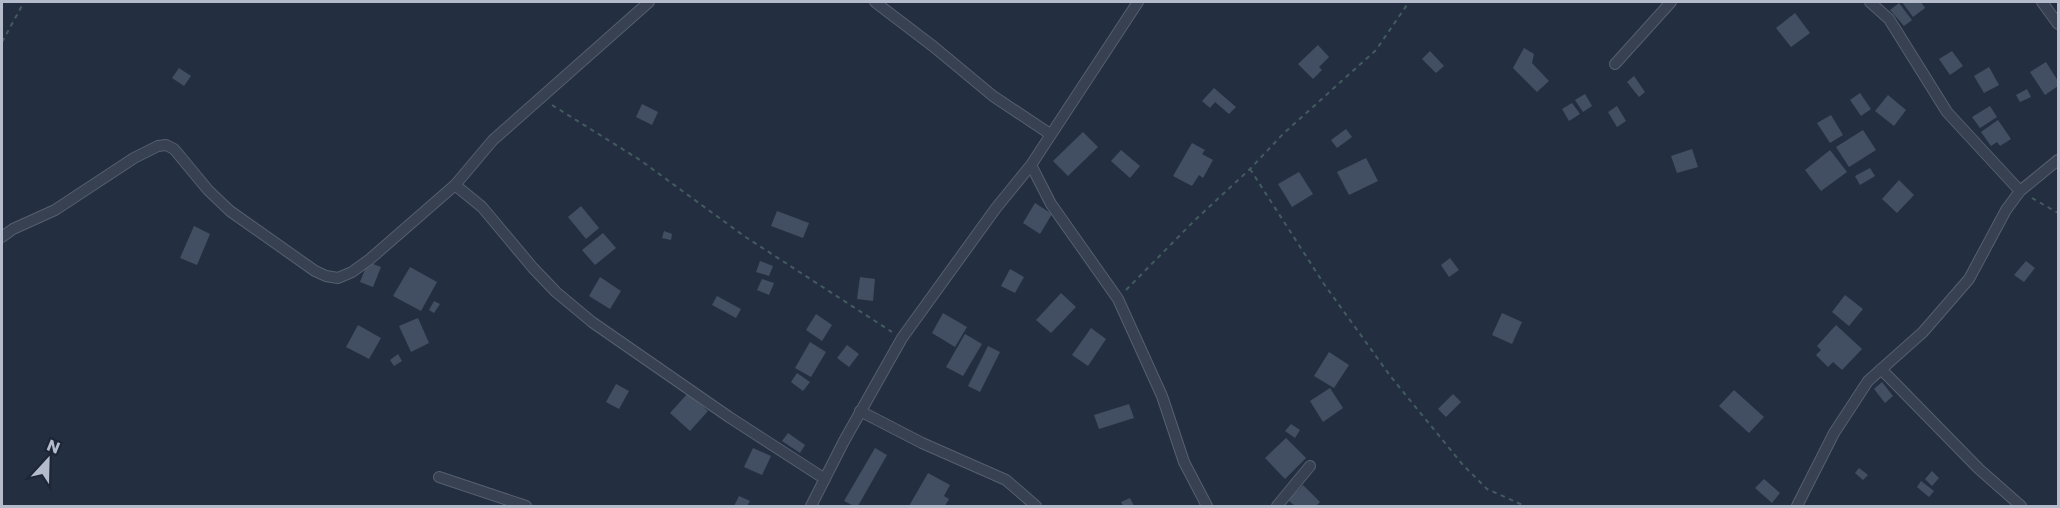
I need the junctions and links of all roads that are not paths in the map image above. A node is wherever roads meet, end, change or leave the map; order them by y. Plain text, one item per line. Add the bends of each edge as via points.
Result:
1 (649, 2) edge
2 (875, 2) edge
3 (1138, 2) edge
4 (1671, 2) edge
5 (1870, 2) edge
6 (2042, 2) edge
7 (2058, 24) edge
8 (1615, 64) dead end
9 (1050, 134) junction
10 (2058, 160) edge
11 (1031, 165) junction
12 (455, 184) junction
13 (2020, 191) junction
14 (2, 237) edge
15 (1881, 369) junction
16 (860, 411) junction
17 (1310, 466) dead end
18 (439, 477) dead end
19 (825, 479) junction
20 (526, 507) edge
21 (811, 507) edge
22 (1036, 507) edge
23 (1207, 507) edge
24 (1277, 507) edge
25 (1797, 507) edge
26 (2021, 507) edge

1 - 12 street via 493,140
2 - 9 street via 993,96
3 - 9 street
4 - 8 street
5 - 13 street via 1889,19 1947,112
6 - 7 street
9 - 11 street
10 - 13 street
11 - 16 street via 902,338
11 - 23 street via 1051,204 1118,299 1162,396 1184,462
12 - 14 street via 370,259 338,278 315,272 230,211 166,145 134,158 55,210
12 - 19 street via 482,207 556,292 592,322
13 - 15 street via 1969,279 1923,332
15 - 25 street via 1868,381 1834,433
15 - 26 street
16 - 19 street
16 - 22 street via 1006,480
17 - 24 street
18 - 20 street
19 - 21 street

